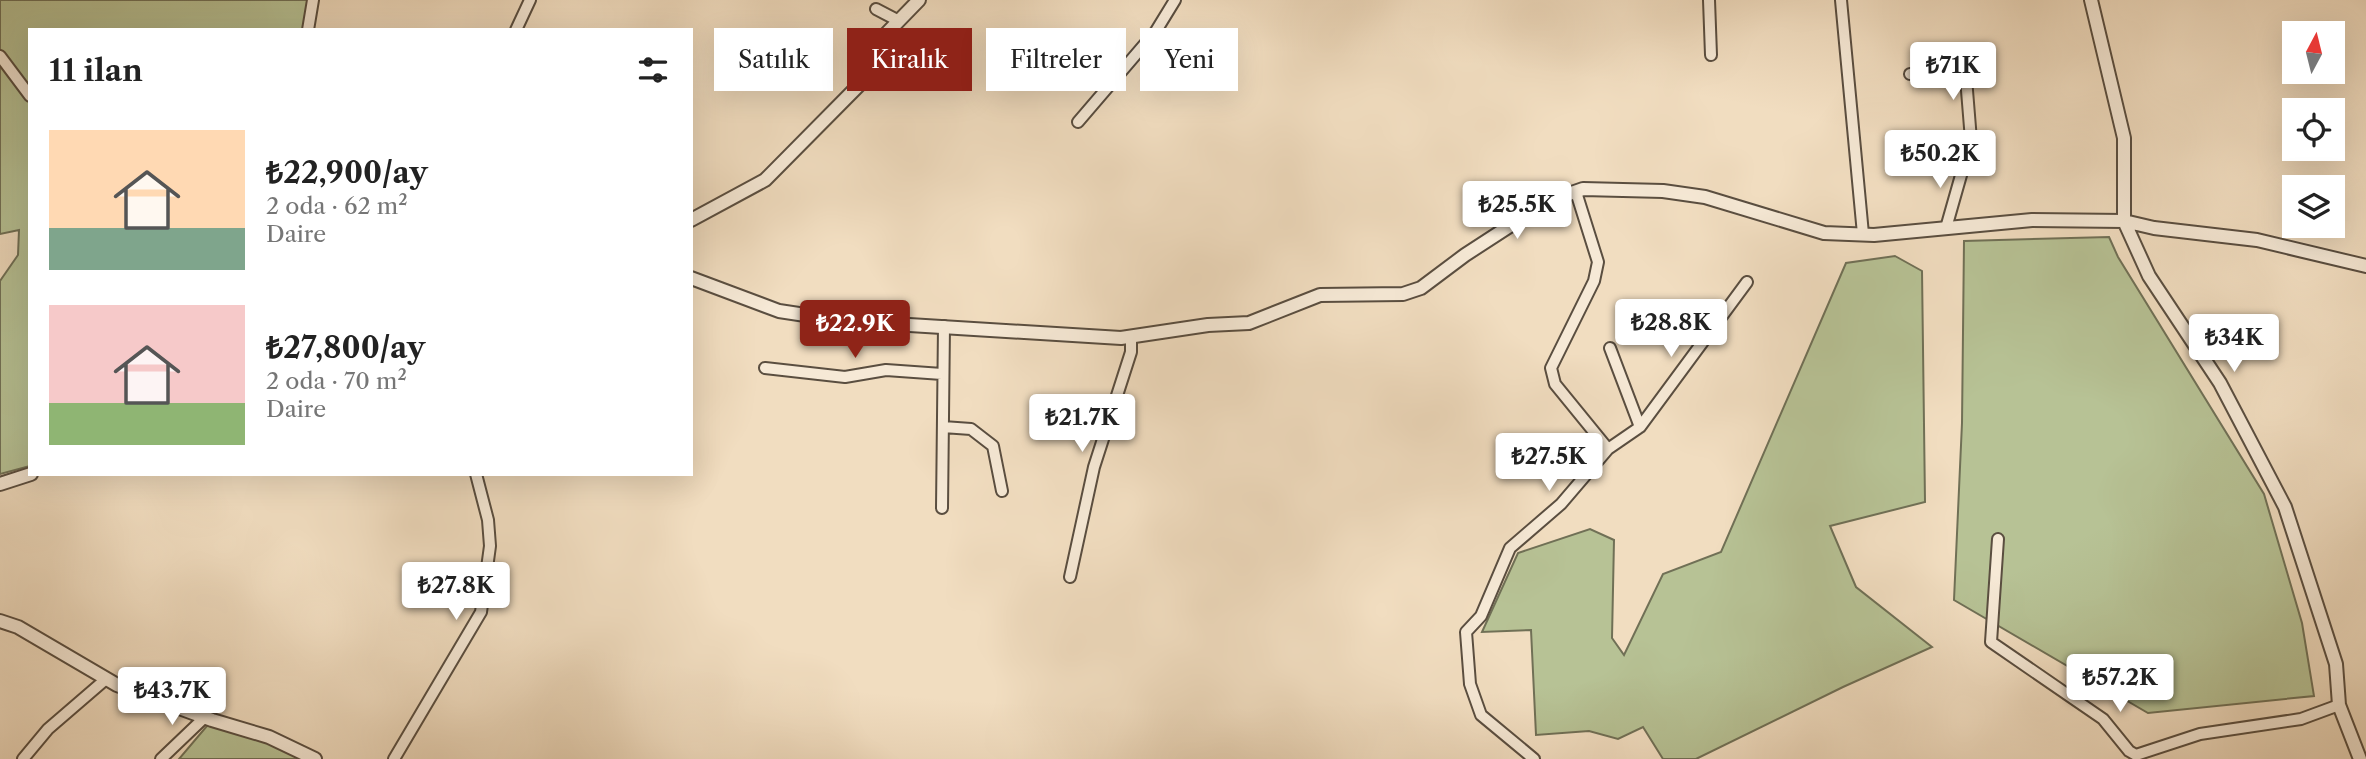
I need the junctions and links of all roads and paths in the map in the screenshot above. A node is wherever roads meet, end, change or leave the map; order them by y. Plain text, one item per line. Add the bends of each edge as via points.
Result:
1 (313, 0) edge
2 (530, 0) edge
3 (919, 0) edge
4 (1175, 0) edge
5 (1709, 0) edge
6 (1841, 0) edge
7 (2091, 0) edge
8 (876, 9) dead end
9 (899, 21) junction
10 (308, 28) edge
11 (517, 28) edge
12 (1711, 55) dead end
13 (0, 57) edge
14 (1910, 74) dead end
15 (28, 93) edge
16 (1078, 122) dead end
17 (1576, 192) junction
18 (693, 219) edge
19 (2124, 221) junction
20 (1946, 228) junction
21 (1863, 234) junction
22 (2366, 266) edge
23 (693, 279) edge
24 (1747, 282) dead end
25 (944, 326) junction
26 (1131, 337) junction
27 (1610, 348) dead end
28 (765, 368) dead end
29 (942, 374) junction
30 (943, 427) junction
31 (1640, 427) junction
32 (1608, 449) junction
33 (28, 475) edge
34 (477, 476) edge
35 (0, 484) edge
36 (1002, 491) dead end
37 (942, 508) dead end
38 (1998, 539) dead end
39 (1070, 577) dead end
40 (0, 621) edge
41 (106, 679) junction
42 (2339, 705) junction
43 (205, 717) junction
44 (23, 759) edge
45 (161, 759) edge
46 (315, 759) edge
47 (394, 759) edge
48 (1534, 759) edge
49 (2360, 759) edge

1 - 10 street
2 - 11 street
3 - 9 street
4 - 16 street via 1156,31
5 - 12 street
6 - 21 street
7 - 19 street via 2124,138
8 - 9 street
9 - 18 street via 885,35 865,79 765,180
13 - 15 street
14 - 20 street via 1959,71 1966,78 1971,140
17 - 21 street via 1663,191 1705,197 1824,233
17 - 26 street via 1525,216 1421,288 1385,296 1320,295 1249,323
17 - 32 street via 1598,262 1594,281 1551,368 1555,384
19 - 20 street via 2032,220
19 - 22 street via 2257,240
19 - 42 street via 2150,276 2220,383 2285,508 2336,664
20 - 21 street
23 - 25 street via 779,311 845,321
24 - 31 street
25 - 26 street
25 - 29 street
26 - 39 street via 1131,352 1094,467
27 - 31 street
28 - 29 street via 845,377 886,370
29 - 30 street
30 - 36 street via 971,429 993,446
30 - 37 street
31 - 32 street
32 - 48 street via 1561,504 1510,548 1481,616 1466,632 1470,684 1481,715
33 - 35 street
34 - 47 street via 490,546 481,612
38 - 42 street via 1991,642 2103,719 2136,755 2200,734 2301,719
40 - 41 street
41 - 43 street
41 - 44 street via 48,729
42 - 49 street
43 - 45 street
43 - 46 street via 269,737

